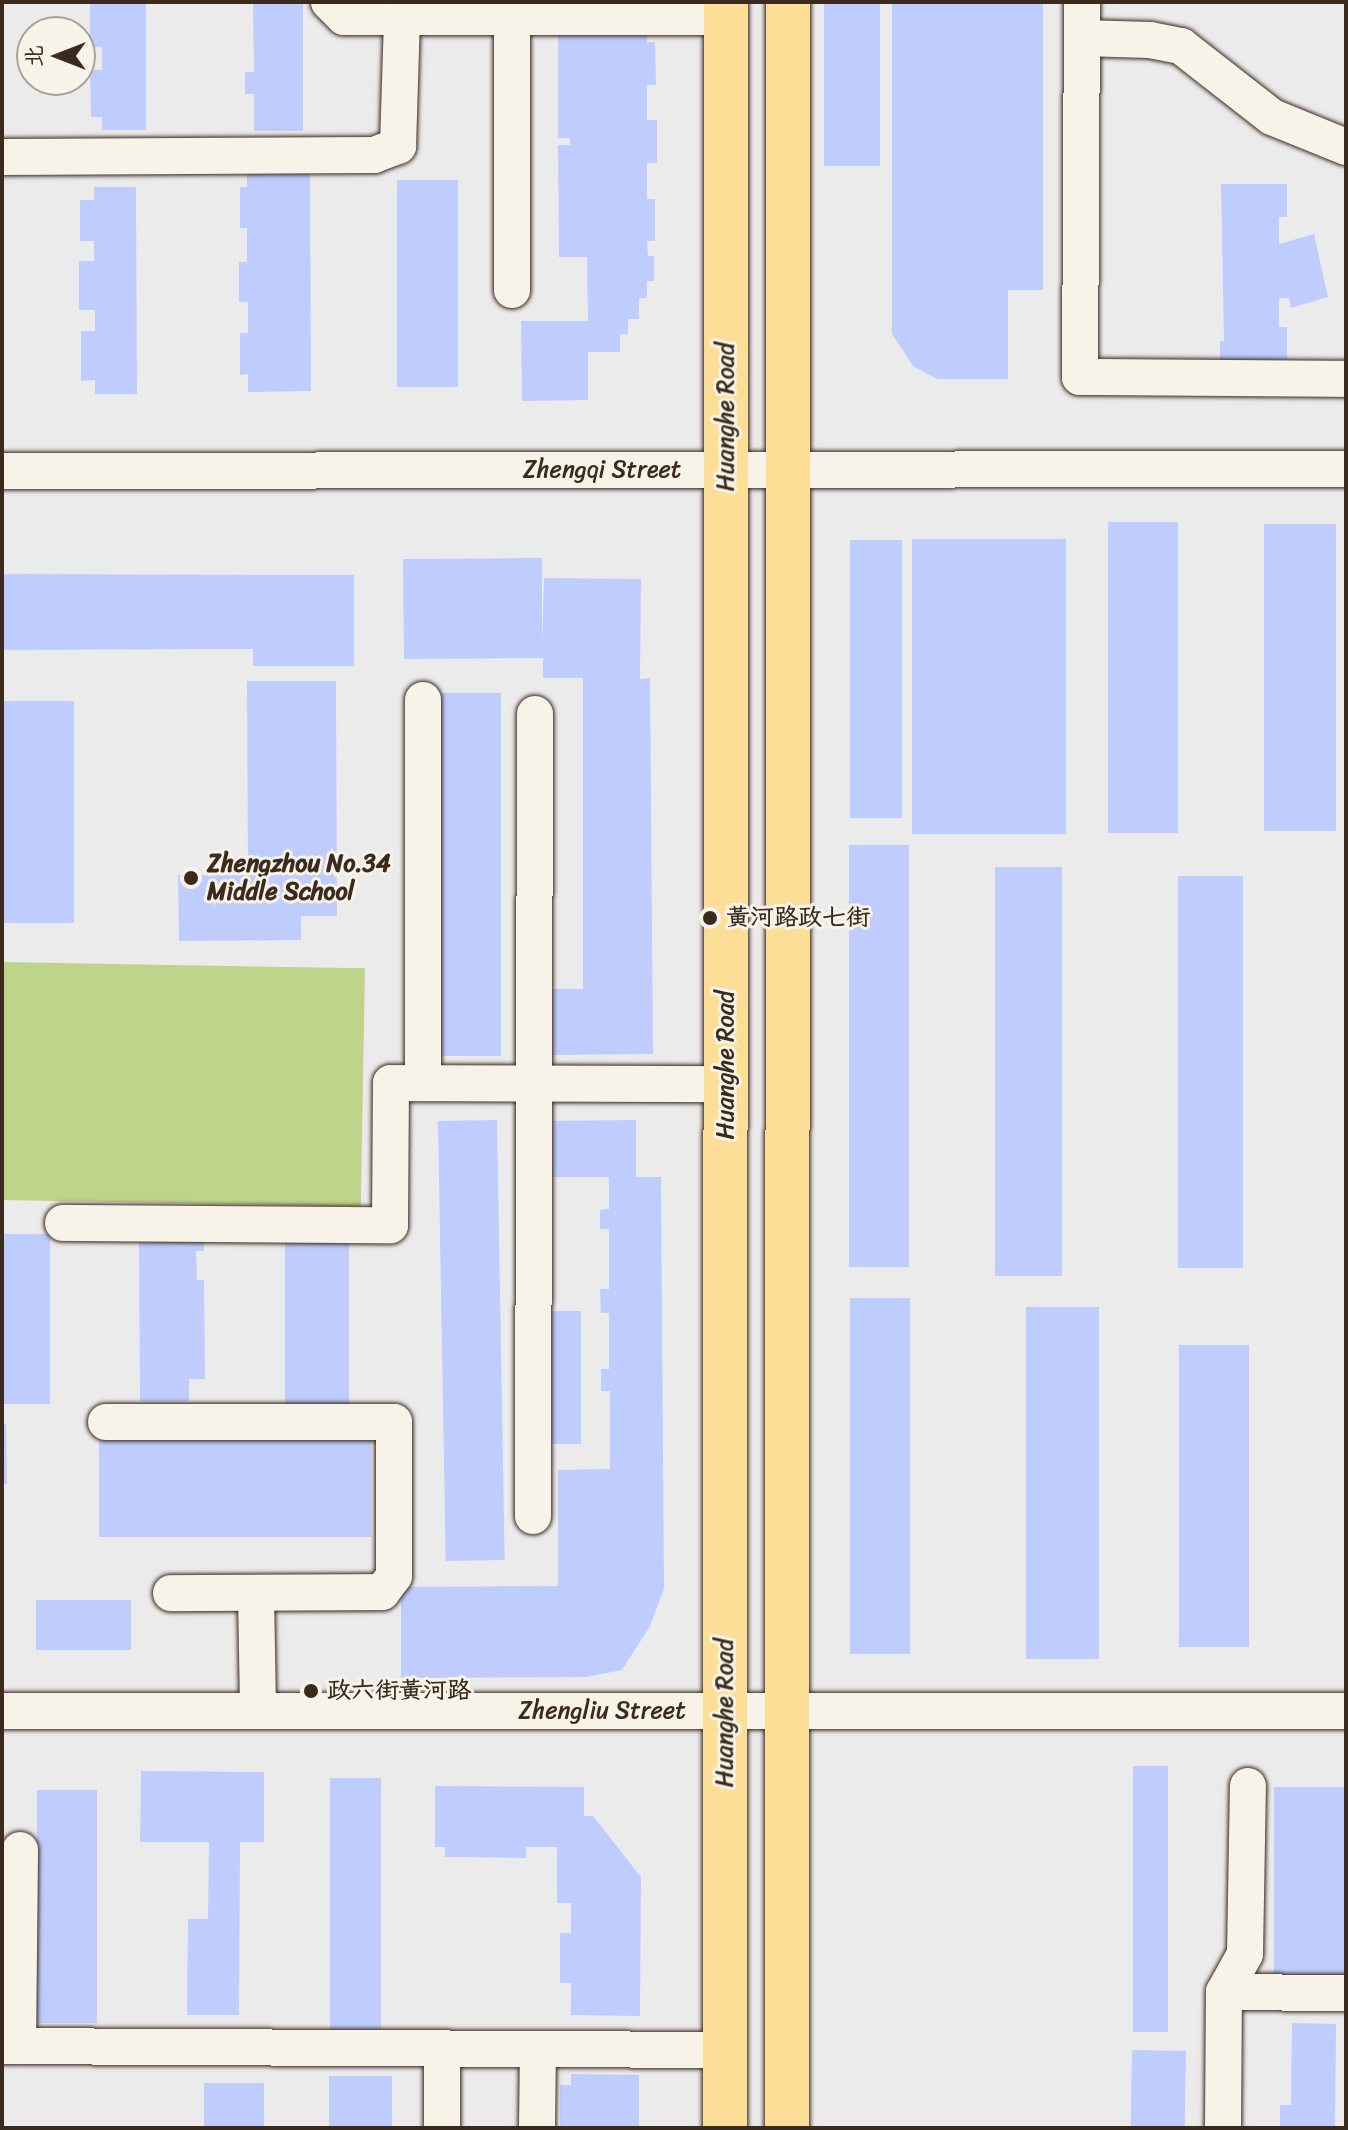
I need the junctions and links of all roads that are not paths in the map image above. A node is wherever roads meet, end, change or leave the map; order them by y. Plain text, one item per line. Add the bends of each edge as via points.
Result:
1 (329, 2) edge
2 (788, 2) edge
3 (1082, 2) edge
4 (726, 10) edge
5 (402, 17) junction
6 (512, 17) junction
7 (1082, 38) junction
8 (1346, 147) edge
9 (2, 157) edge
10 (512, 290) dead end
11 (1346, 379) edge
12 (1346, 469) edge
13 (726, 470) junction
14 (788, 470) junction
15 (2, 471) edge
16 (423, 700) dead end
17 (535, 714) dead end
18 (423, 1082) junction
19 (535, 1082) junction
20 (726, 1084) junction
21 (63, 1223) dead end
22 (106, 1422) dead end
23 (533, 1516) dead end
24 (171, 1593) dead end
25 (256, 1593) junction
26 (2, 1711) edge
27 (258, 1711) junction
28 (725, 1711) junction
29 (787, 1711) junction
30 (1346, 1711) edge
31 (1248, 1786) dead end
32 (20, 1850) dead end
33 (1224, 1992) junction
34 (1346, 1993) edge
35 (10, 2046) edge
36 (442, 2049) junction
37 (538, 2049) junction
38 (725, 2050) junction
39 (442, 2128) edge
40 (537, 2128) edge
41 (725, 2128) edge
42 (787, 2128) edge
43 (1223, 2128) edge

1 - 5 street via 344,17
2 - 14 main road
3 - 7 street
4 - 6 street
4 - 13 main road, Huanghe Road
5 - 6 street
5 - 9 street via 399,133 393,151
6 - 10 street
7 - 8 street via 1181,46 1272,117
7 - 11 street via 1080,377
12 - 14 street, Zhengqi Street
13 - 14 street, Zhengqi Street
13 - 15 street, Zhengqi Street
13 - 20 main road, Huanghe Road
14 - 29 main road
16 - 18 street
17 - 19 street
18 - 19 street
18 - 21 street via 391,1083 390,1225
19 - 20 street
19 - 23 street
20 - 28 main road, Huanghe Road
22 - 25 street via 394,1422 394,1576 382,1592
24 - 25 street
25 - 27 street
26 - 27 street, Zhengliu Street
27 - 28 street, Zhengliu Street
28 - 29 street, Zhengliu Street
28 - 38 main road, Huanghe Road
29 - 30 street, Zhengliu Street
29 - 42 main road
31 - 33 street via 1245,1954
32 - 35 street
33 - 34 street
33 - 43 street
35 - 36 street
36 - 37 street
36 - 39 street
37 - 38 street
37 - 40 street
38 - 41 main road, Huanghe Road

